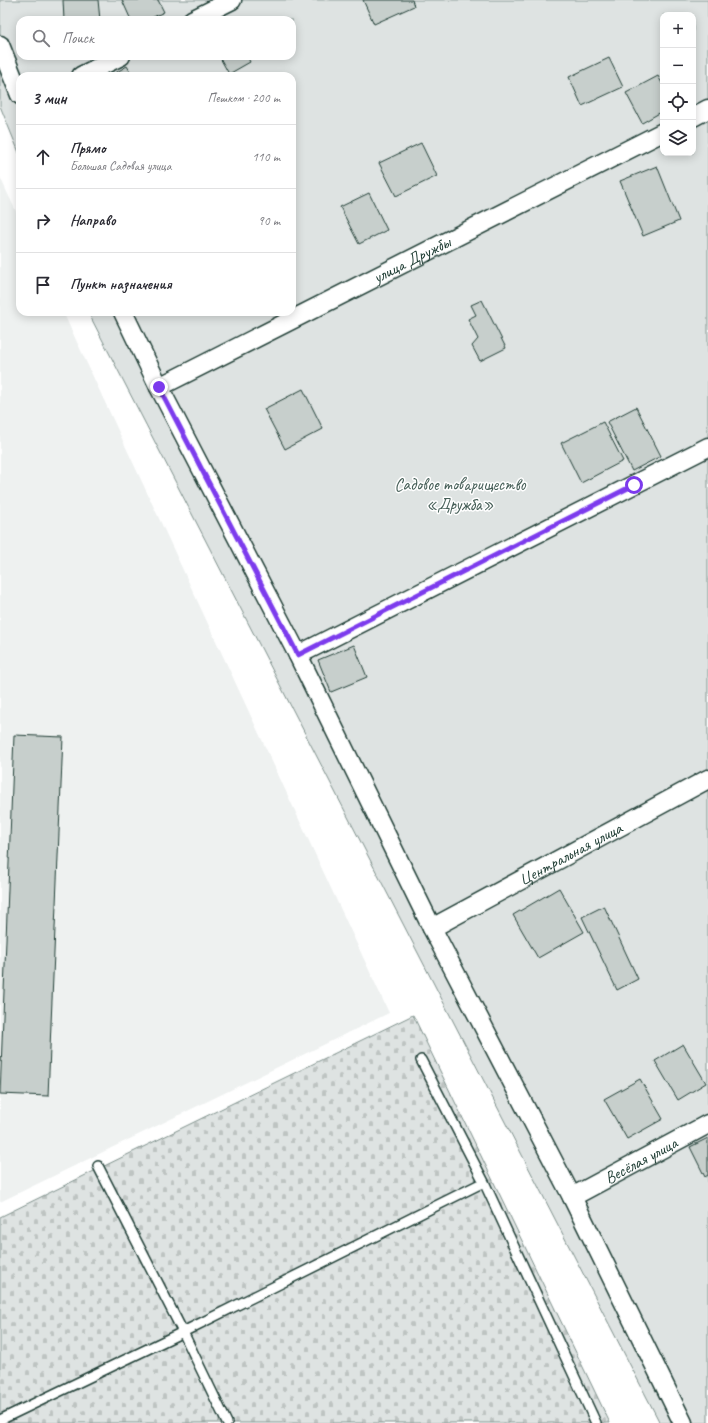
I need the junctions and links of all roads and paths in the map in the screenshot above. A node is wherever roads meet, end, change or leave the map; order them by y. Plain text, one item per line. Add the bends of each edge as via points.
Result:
1 (232, 0) edge
2 (200, 16) edge
3 (0, 46) edge
4 (113, 60) edge
5 (89, 72) edge
6 (16, 85) edge
7 (708, 109) edge
8 (696, 115) edge
9 (660, 134) edge
10 (125, 316) edge
11 (159, 387) junction
12 (708, 447) edge
13 (298, 655) junction
14 (708, 779) edge
15 (432, 928) junction
16 (421, 1060) dead end
17 (708, 1124) edge
18 (98, 1166) dead end
19 (484, 1182) junction
20 (572, 1197) junction
21 (183, 1332) junction
22 (0, 1420) edge
23 (227, 1423) edge
24 (596, 1423) edge
25 (683, 1423) edge

1 - 2 street
3 - 6 street
4 - 5 street
7 - 8 street
9 - 11 street, улица Дружбы
10 - 11 street
11 - 13 street
12 - 13 street
13 - 15 street
14 - 15 street, Центральная улица
15 - 20 street
16 - 19 lane
17 - 20 street, Весёлая улица
18 - 21 lane
19 - 21 lane
19 - 24 lane
20 - 25 street
21 - 22 lane
21 - 23 lane

